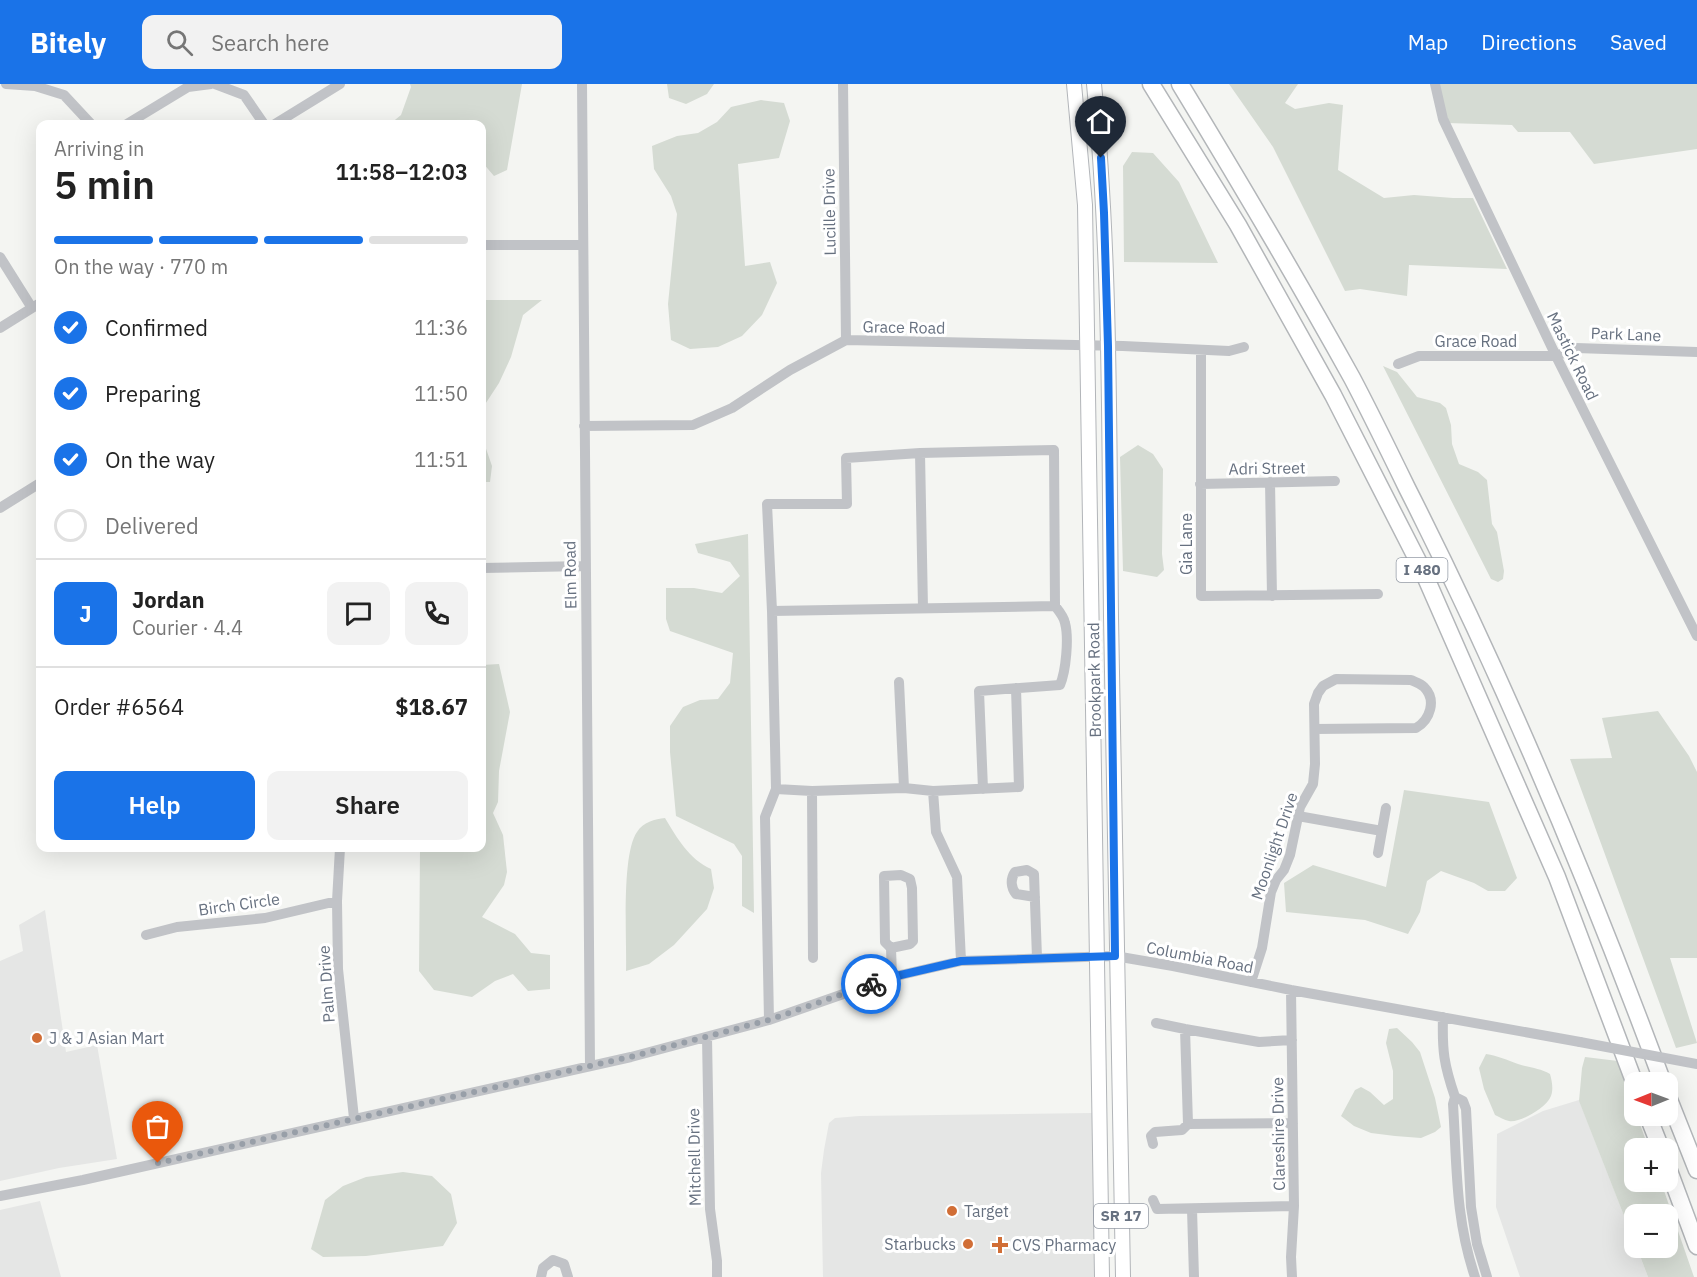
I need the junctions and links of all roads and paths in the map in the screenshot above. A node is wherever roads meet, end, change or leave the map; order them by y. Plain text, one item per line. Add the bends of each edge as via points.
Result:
1 (6, 84) edge
2 (213, 84) edge
3 (340, 84) edge
4 (582, 84) edge
5 (843, 84) edge
6 (1074, 84) edge
7 (1094, 84) edge
8 (1151, 84) edge
9 (1180, 84) edge
10 (1436, 84) edge
11 (87, 120) edge
12 (134, 120) edge
13 (261, 120) edge
14 (282, 120) edge
15 (486, 245) edge
16 (582, 245) junction
17 (0, 257) edge
18 (36, 306) edge
19 (0, 328) edge
20 (846, 340) junction
21 (1089, 346) junction
22 (1108, 346) junction
23 (1244, 347) dead end
24 (1201, 350) junction
25 (1697, 351) edge
26 (1556, 356) junction
27 (1398, 364) dead end
28 (584, 426) junction
29 (920, 453) junction
30 (1335, 481) dead end
31 (1270, 482) junction
32 (1200, 484) junction
33 (36, 486) edge
34 (0, 508) edge
35 (585, 566) junction
36 (486, 568) edge
37 (1378, 594) dead end
38 (1272, 596) junction
39 (1055, 606) junction
40 (923, 608) junction
41 (772, 611) junction
42 (1697, 636) edge
43 (899, 682) dead end
44 (1016, 688) junction
45 (1315, 729) junction
46 (904, 788) junction
47 (776, 789) junction
48 (983, 789) junction
49 (813, 791) junction
50 (933, 791) junction
51 (1386, 808) dead end
52 (1298, 816) junction
53 (1382, 831) junction
54 (340, 852) edge
55 (1378, 853) dead end
56 (1035, 897) dead end
57 (337, 901) junction
58 (146, 934) dead end
59 (891, 948) junction
60 (1115, 956) junction
61 (1037, 957) junction
62 (813, 958) dead end
63 (1098, 958) junction
64 (961, 961) junction
65 (892, 977) junction
66 (1251, 982) junction
67 (1291, 990) junction
68 (1443, 1017) junction
69 (769, 1020) junction
70 (1156, 1023) dead end
71 (1185, 1029) junction
72 (707, 1037) junction
73 (1292, 1040) junction
74 (1697, 1064) edge
75 (590, 1066) junction
76 (1631, 1072) edge
77 (1659, 1072) edge
78 (1455, 1097) junction
79 (354, 1118) junction
80 (1678, 1122) edge
81 (1188, 1124) junction
82 (1293, 1124) junction
83 (1153, 1144) dead end
84 (1697, 1170) edge
85 (1677, 1192) edge
86 (0, 1196) edge
87 (1153, 1200) dead end
88 (1294, 1206) junction
89 (1192, 1209) junction
90 (1697, 1246) edge
91 (541, 1277) edge
92 (568, 1277) edge
93 (717, 1277) edge
94 (1102, 1277) edge
95 (1123, 1277) edge
96 (1194, 1277) edge
97 (1292, 1277) edge
98 (1475, 1277) edge
99 (1487, 1277) edge

1 - 11 street via 35,86 64,95
2 - 12 street via 188,87
2 - 13 street via 244,95
3 - 14 street
4 - 16 street, Elm Road
5 - 20 street, Lucille Drive
6 - 21 main road, Brookpark Road / SR 17 via 1086,205
7 - 22 main road, Brookpark Road / SR 17 via 1104,213
8 - 76 highway, I 480 via 1238,225 1333,395 1422,569 1557,877
9 - 77 highway, I 480 via 1353,380 1443,559 1521,727 1583,874
10 - 26 street, Mastick Road via 1443,119
15 - 16 street
16 - 28 street, Elm Road
17 - 18 street
18 - 19 street
20 - 21 street, Grace Road
20 - 28 street, Grace Road via 732,408 693,424
21 - 22 street, Grace Road
21 - 63 main road, Brookpark Road / SR 17
22 - 24 street, Grace Road
22 - 60 main road, Brookpark Road / SR 17
23 - 24 street, Grace Road
24 - 32 street, Gia Lane
25 - 26 street, Park Lane via 1576,348
26 - 27 street, Grace Road via 1419,357
26 - 42 street, Mastick Road
28 - 35 street, Elm Road
29 - 39 street via 1054,450
29 - 40 street
29 - 41 street via 846,458 847,504 767,504
30 - 31 street, Adri Street
31 - 32 street, Adri Street
31 - 38 street
32 - 38 street, Gia Lane via 1201,596
33 - 34 street
35 - 36 street
35 - 75 street, Elm Road
37 - 38 street, Gia Lane
39 - 40 street
39 - 44 street via 1065,623 1065,674 1060,685
40 - 41 street
41 - 47 street
43 - 46 street
44 - 48 street via 1019,787
44 - 48 street via 979,691
45 - 45 street, Moonlight Drive via 1314,704 1318,693 1335,679 1411,680 1428,691 1428,718 1416,728
45 - 52 street, Moonlight Drive via 1315,775
46 - 49 street
46 - 50 street
47 - 49 street
47 - 69 street via 765,818
48 - 50 street
49 - 62 street
50 - 64 street via 936,832 957,877
51 - 53 street
52 - 53 street
52 - 66 street, Moonlight Drive via 1290,855 1271,892 1262,948
53 - 55 street
54 - 57 street, Palm Drive
56 - 61 street
57 - 58 street, Birch Circle via 265,918
57 - 79 street, Palm Drive via 338,969
59 - 59 street via 885,942 884,876 901,875 910,879 912,888 913,941
59 - 65 street
60 - 63 street, Columbia Road
60 - 66 street, Columbia Road
60 - 95 main road, Brookpark Road / SR 17
61 - 63 street, Columbia Road
61 - 64 street, Columbia Road
63 - 94 main road, Brookpark Road / SR 17
64 - 65 street, Columbia Road
65 - 69 street, Columbia Road
66 - 67 street, Columbia Road
67 - 68 street, Columbia Road
67 - 73 street, Clareshire Drive
68 - 74 street, Columbia Road, bridge
68 - 78 street via 1445,1069
69 - 72 street, Columbia Road
70 - 71 street
71 - 73 street via 1259,1042
71 - 81 street
72 - 75 street, Columbia Road
72 - 93 street, Mitchell Drive via 710,1209
73 - 82 street, Clareshire Drive
75 - 79 street, Columbia Road
78 - 98 street via 1457,1193
78 - 99 street via 1463,1101 1466,1109 1471,1207
79 - 86 street, Columbia Road
80 - 84 highway
81 - 82 street
81 - 83 street via 1182,1130 1155,1132 1151,1136
82 - 88 street, Clareshire Drive
85 - 90 highway
87 - 89 street via 1157,1209
88 - 89 street
88 - 97 street, Clareshire Drive
89 - 96 street
91 - 92 street via 543,1268 553,1260 564,1264

